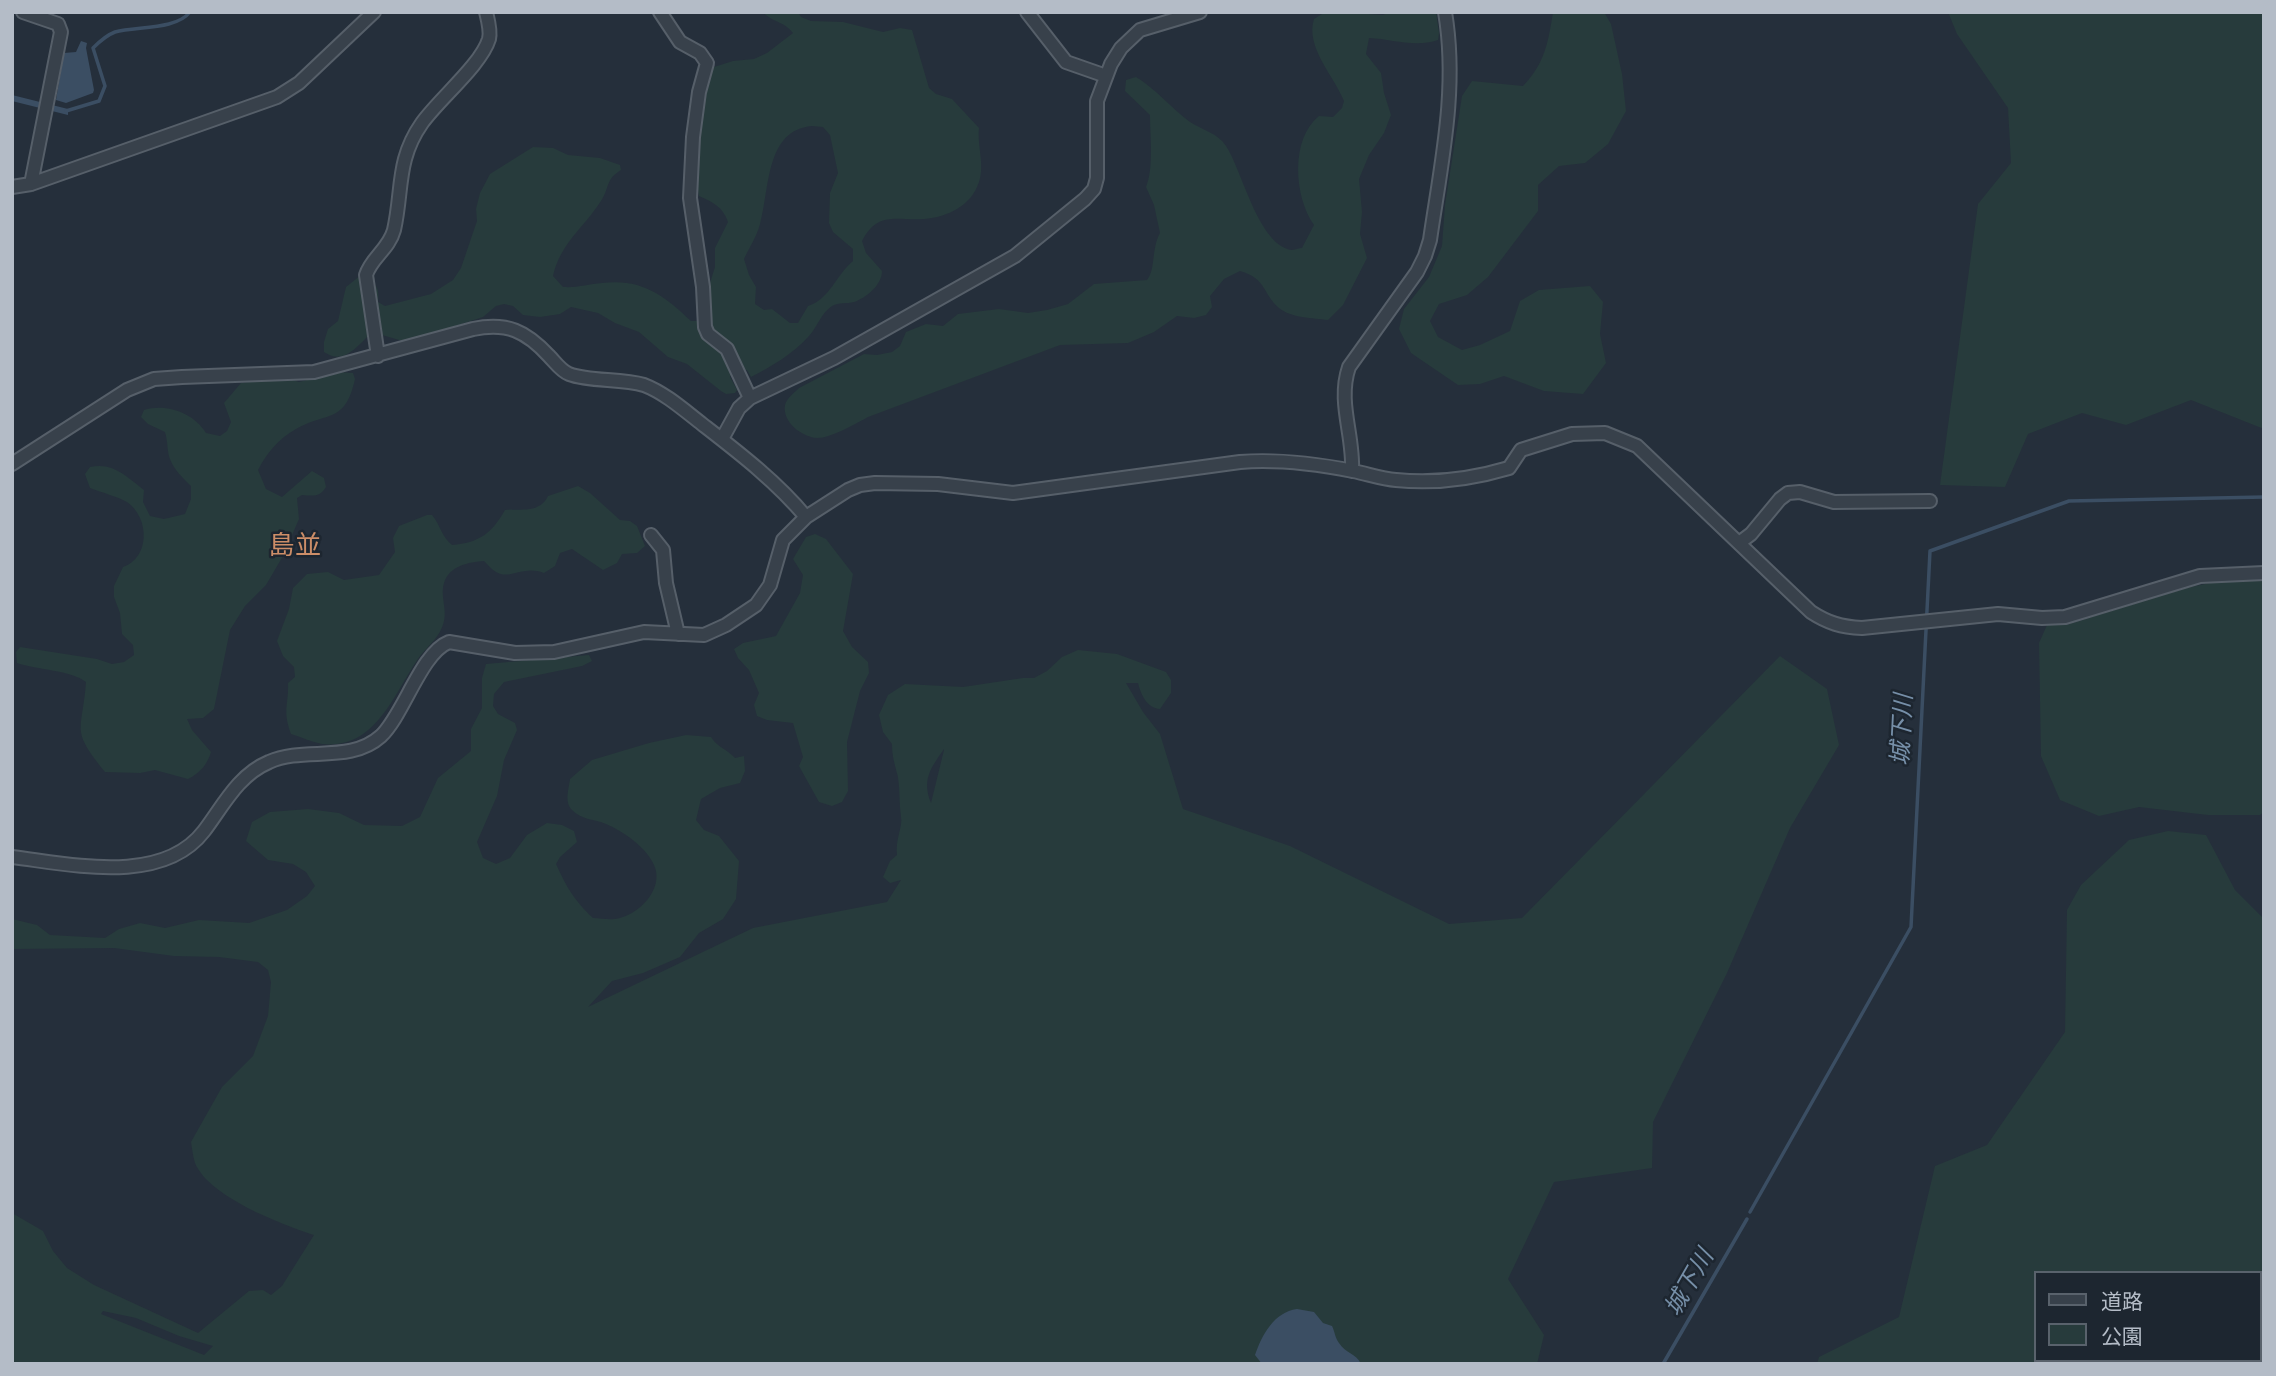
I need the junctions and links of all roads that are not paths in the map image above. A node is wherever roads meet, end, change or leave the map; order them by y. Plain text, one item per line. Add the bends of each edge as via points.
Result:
1 (23, 12) edge
2 (374, 12) edge
3 (486, 12) edge
4 (660, 12) edge
5 (1027, 12) edge
6 (1200, 12) edge
7 (1445, 12) edge
8 (1105, 76) junction
9 (31, 184) junction
10 (12, 187) edge
11 (378, 356) junction
12 (750, 398) junction
13 (722, 439) junction
14 (12, 464) edge
15 (1352, 471) junction
16 (1930, 501) dead end
17 (806, 517) junction
18 (651, 535) dead end
19 (1738, 542) junction
20 (2264, 573) edge
21 (678, 634) junction
22 (12, 857) edge

1 - 9 street via 58,24 61,32
2 - 9 street via 299,83 277,97
3 - 11 street via 489,37 482,52 422,123 404,156 394,231 366,275
4 - 12 street via 680,42 707,63 693,137 690,198 705,327 727,349
5 - 8 street via 1066,62
6 - 8 street via 1140,30 1121,48
7 - 15 street via 1450,107 1430,240 1417,272 1345,377
8 - 12 street via 1097,101 1097,178 1085,199 1015,256 834,358
9 - 10 street
11 - 13 street via 487,326 512,329 533,340 569,374 646,386
11 - 14 street via 314,372 212,374 142,383
12 - 13 street
13 - 17 street
15 - 17 street via 1269,460 1240,461 1013,493 938,484 874,483 848,490
15 - 19 street via 1395,480 1444,481 1484,475 1509,468 1521,450 1572,434 1605,433 1637,446
16 - 19 street via 1833,502 1788,493
17 - 21 street via 783,540 770,585 756,605 704,635
18 - 21 street via 663,550
19 - 20 street via 1811,612 1843,627 1998,614 2065,617 2200,576
21 - 22 street via 644,632 554,652 515,653 449,642 435,652 387,729 372,743 351,751 285,756 260,766 238,784 202,834 174,854 107,869

